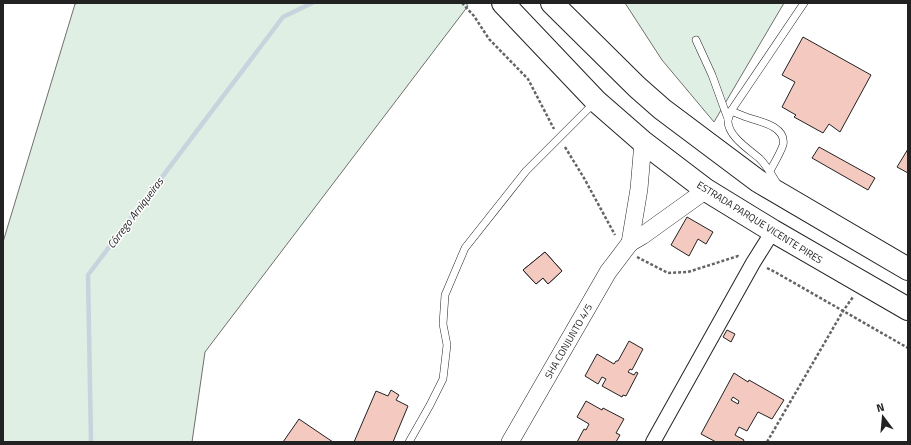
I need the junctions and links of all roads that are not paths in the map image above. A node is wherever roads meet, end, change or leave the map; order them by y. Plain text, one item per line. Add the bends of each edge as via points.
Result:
1 (503, 3) edge
2 (552, 3) edge
3 (804, 3) edge
4 (696, 40) dead end
5 (596, 101) junction
6 (731, 111) junction
7 (728, 119) junction
8 (643, 142) junction
9 (770, 171) junction
10 (706, 190) junction
11 (785, 197) junction
12 (773, 231) junction
13 (630, 243) junction
14 (908, 269) edge
15 (908, 309) edge
16 (409, 442) edge
17 (510, 442) edge
18 (653, 442) edge

1 - 5 main road, ESTRADA PARQUE VICENTE PIRES
2 - 11 main road via 662,109 758,181
3 - 6 lane
4 - 7 lane
5 - 8 main road, ESTRADA PARQUE VICENTE PIRES
5 - 16 lane via 526,172 465,248 444,295 443,324 447,345 443,379
6 - 7 lane
6 - 9 lane via 768,124 780,134 783,139 782,146
7 - 9 lane via 738,140
8 - 10 main road, ESTRADA PARQUE VICENTE PIRES
8 - 13 street, SHA CONJUNTO 4/5 via 639,189
9 - 11 lane
10 - 12 main road, ESTRADA PARQUE VICENTE PIRES
10 - 13 street, SHA CONJUNTO 4/5
11 - 14 main road
12 - 15 main road, ESTRADA PARQUE VICENTE PIRES
12 - 18 street
13 - 17 street, SHA CONJUNTO 4/5 via 608,272

